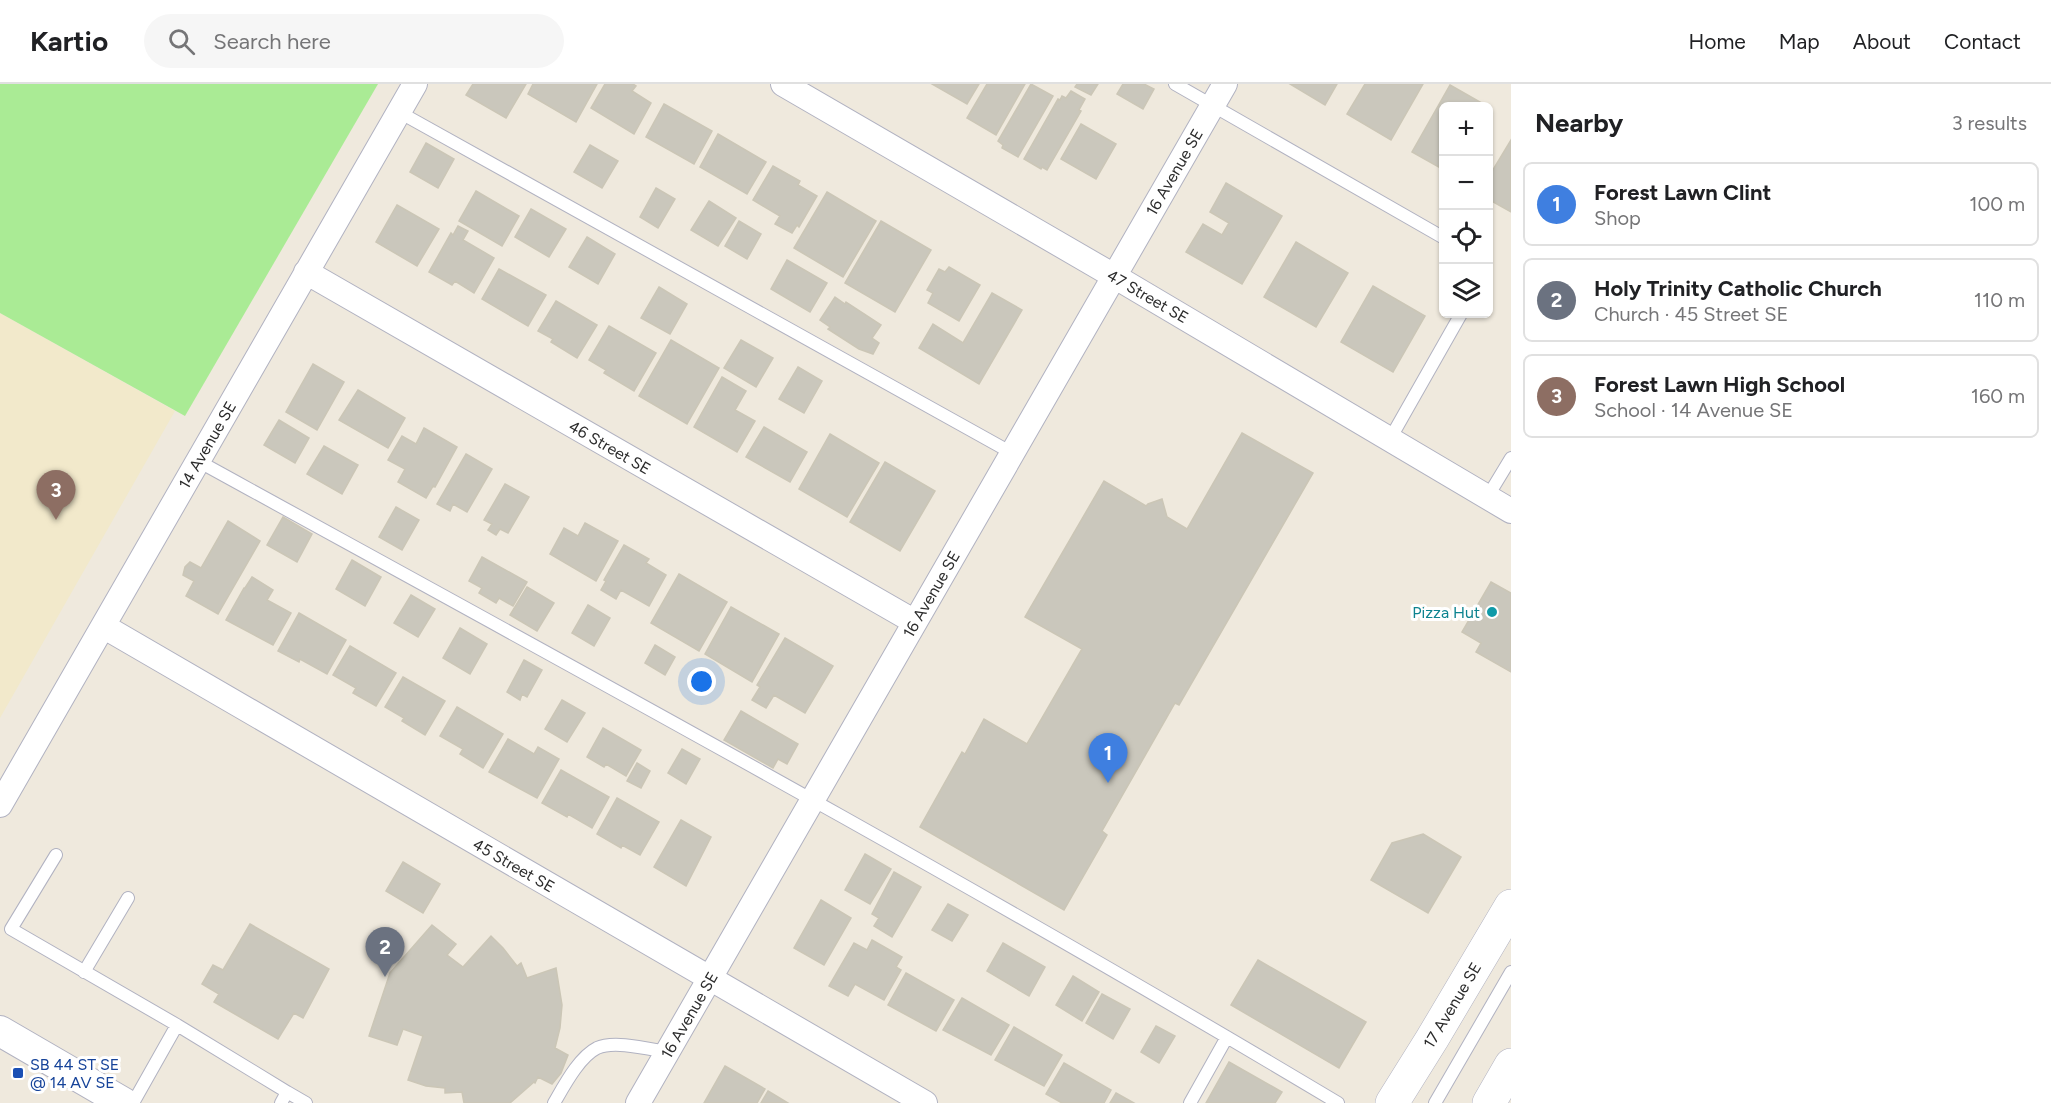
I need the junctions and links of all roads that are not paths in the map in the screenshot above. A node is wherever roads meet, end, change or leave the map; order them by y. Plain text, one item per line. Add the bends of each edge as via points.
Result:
1 (415, 84) edge
2 (783, 84) edge
3 (1175, 84) edge
4 (1225, 84) edge
5 (1212, 106) junction
6 (399, 112) junction
7 (1439, 236) edge
8 (306, 272) junction
9 (1114, 276) junction
10 (1459, 318) edge
11 (1390, 438) junction
12 (1012, 453) junction
13 (1511, 458) edge
14 (198, 461) junction
15 (1488, 496) junction
16 (1511, 510) edge
17 (915, 622) junction
18 (103, 626) junction
19 (813, 799) junction
20 (0, 805) edge
21 (56, 855) dead end
22 (128, 898) dead end
23 (1511, 906) edge
24 (84, 972) junction
25 (1511, 972) edge
26 (709, 979) junction
27 (177, 1025) junction
28 (0, 1031) edge
29 (1227, 1037) junction
30 (667, 1052) junction
31 (1511, 1065) edge
32 (284, 1098) edge
33 (124, 1103) edge
34 (133, 1103) edge
35 (306, 1103) edge
36 (554, 1103) edge
37 (638, 1103) edge
38 (925, 1103) edge
39 (1190, 1103) edge
40 (1338, 1103) edge
41 (1392, 1103) edge
42 (1435, 1103) edge
43 (1489, 1103) edge

1 - 6 street, 14 Avenue SE
2 - 9 street, 47 Street SE
3 - 5 lane
4 - 5 street, 16 Avenue SE
5 - 7 lane
5 - 9 street, 16 Avenue SE
6 - 8 street, 14 Avenue SE
6 - 12 lane
8 - 14 street, 14 Avenue SE
8 - 17 street, 46 Street SE
9 - 11 street, 47 Street SE
9 - 12 street, 16 Avenue SE
10 - 11 lane
11 - 15 street, 47 Street SE
12 - 17 street, 16 Avenue SE
13 - 15 lane
14 - 18 street, 14 Avenue SE
14 - 19 lane
15 - 16 street, 47 Street SE
17 - 19 street, 16 Avenue SE
18 - 20 street, 14 Avenue SE
18 - 26 street, 45 Street SE
19 - 26 street, 16 Avenue SE
19 - 29 lane
21 - 24 lane via 11,929
22 - 24 lane
23 - 41 main road, 17 Avenue SE
24 - 27 lane
25 - 42 lane
26 - 30 street, 16 Avenue SE
26 - 38 street, 45 Street SE
27 - 32 lane
27 - 34 lane
28 - 33 street
29 - 39 lane
29 - 40 lane
30 - 36 lane via 623,1045 597,1048 574,1069
30 - 37 street, 16 Avenue SE
31 - 43 main road
32 - 35 lane

